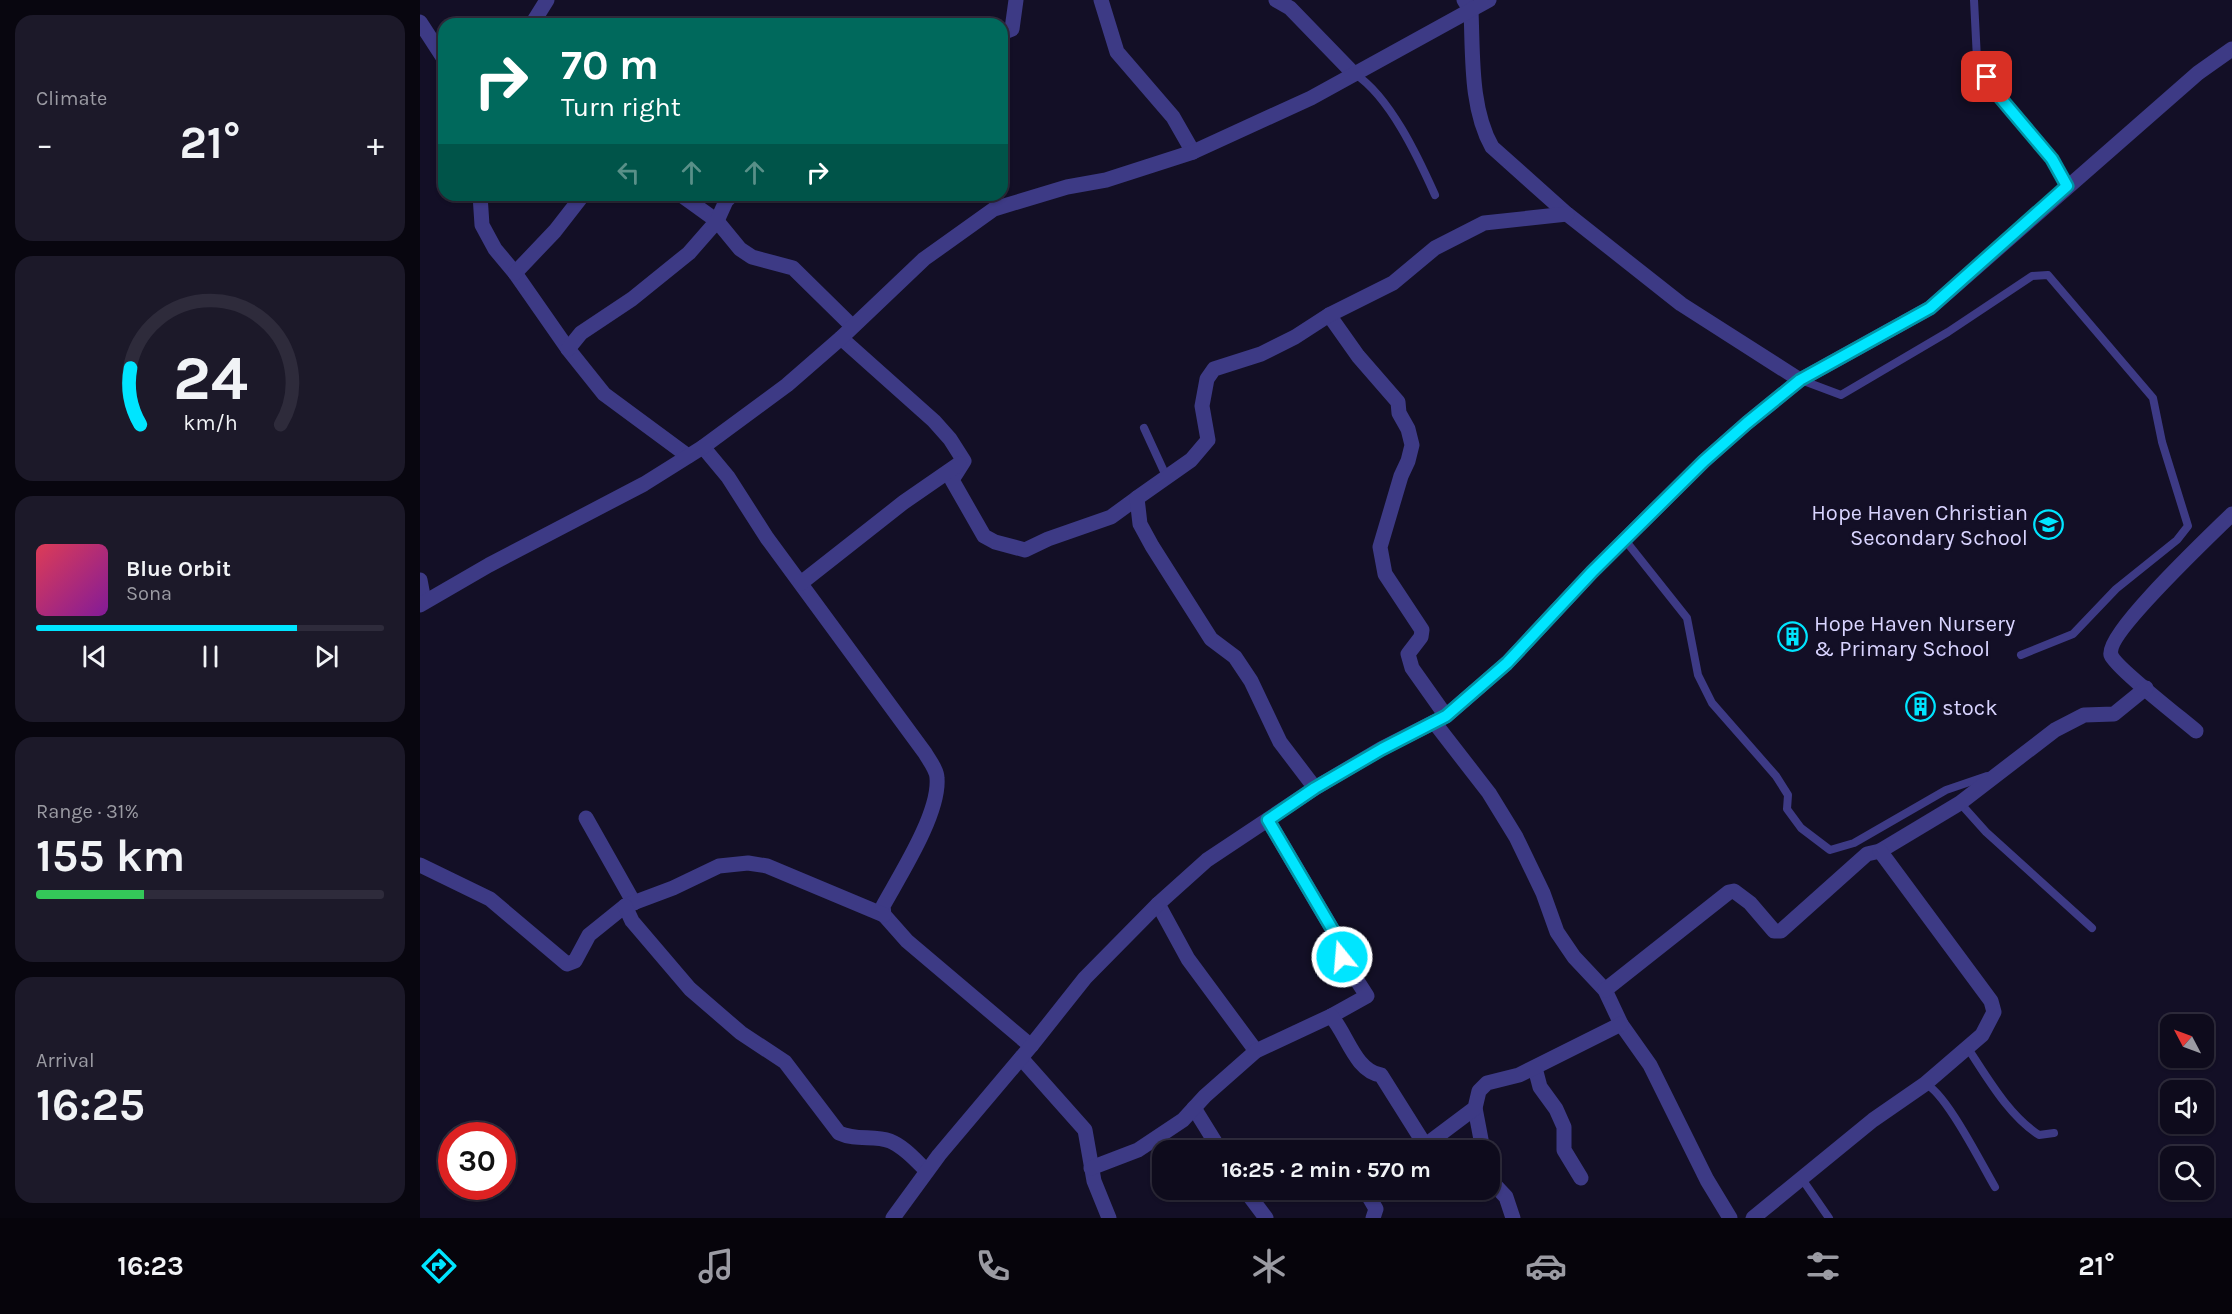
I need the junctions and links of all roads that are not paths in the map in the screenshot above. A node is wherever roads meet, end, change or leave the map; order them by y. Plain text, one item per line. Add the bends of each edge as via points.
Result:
1 (547, 0) edge
2 (1016, 0) edge
3 (1101, 0) edge
4 (1489, 0) edge
5 (1974, 0) edge
6 (1282, 1) edge
7 (1467, 6) edge
8 (536, 18) edge
9 (420, 22) edge
10 (1008, 31) edge
11 (2232, 49) edge
12 (438, 50) edge
13 (1354, 74) junction
14 (1193, 152) junction
15 (2067, 186) junction
16 (1435, 195) dead end
17 (480, 201) edge
18 (578, 201) edge
19 (689, 201) edge
20 (726, 201) edge
21 (1567, 214) junction
22 (717, 221) junction
23 (515, 273) junction
24 (1329, 315) junction
25 (852, 326) junction
26 (841, 338) junction
27 (568, 349) junction
28 (1800, 380) junction
29 (1144, 428) dead end
30 (704, 447) junction
31 (688, 456) junction
32 (964, 461) junction
33 (1167, 478) junction
34 (1137, 498) junction
35 (2232, 514) edge
36 (1624, 540) junction
37 (420, 579) edge
38 (801, 583) junction
39 (422, 603) edge
40 (2021, 655) dead end
41 (2146, 688) junction
42 (1440, 719) junction
43 (2196, 731) dead end
44 (1996, 773) junction
45 (1315, 788) junction
46 (1960, 803) junction
47 (586, 818) dead end
48 (1268, 820) junction
49 (1880, 851) junction
50 (420, 866) edge
51 (1158, 904) junction
52 (630, 905) junction
53 (884, 915) junction
54 (2092, 928) dead end
55 (1605, 990) junction
56 (1331, 1016) junction
57 (1621, 1024) junction
58 (1967, 1047) junction
59 (1256, 1051) junction
60 (1026, 1052) junction
61 (1535, 1068) junction
62 (1925, 1084) junction
63 (1194, 1108) junction
64 (1475, 1108) junction
65 (2054, 1132) dead end
66 (1214, 1140) edge
67 (1418, 1140) edge
68 (1433, 1140) edge
69 (1481, 1140) edge
70 (1091, 1168) junction
71 (927, 1171) junction
72 (1581, 1179) dead end
73 (1802, 1179) junction
74 (1995, 1187) dead end
75 (1500, 1191) edge
76 (1252, 1200) edge
77 (1371, 1200) edge
78 (892, 1218) edge
79 (1109, 1218) edge
80 (1266, 1218) edge
81 (1373, 1218) edge
82 (1514, 1218) edge
83 (1730, 1218) edge
84 (1753, 1218) edge
85 (1829, 1218) edge

1 - 8 street
2 - 10 street via 1012,29
3 - 14 street via 1117,52 1173,117
4 - 7 street
5 - 15 lane via 1977,59 1998,95 2052,159
6 - 13 street
7 - 13 street
7 - 21 street via 1476,97 1486,136 1492,147
9 - 12 street
11 - 15 street via 2198,73
13 - 14 street
13 - 16 lane via 1368,83 1412,147
14 - 25 street via 994,209 924,259
15 - 28 street via 1930,308
17 - 23 street via 482,225
18 - 23 street
19 - 22 street
20 - 22 street
21 - 24 street via 1484,223 1435,248 1393,283
21 - 28 street via 1681,304
22 - 25 street via 740,249 752,257 793,268
22 - 27 street via 689,253 632,299 581,333
23 - 27 street
24 - 33 street via 1261,354 1214,369 1207,379 1202,406 1208,440 1191,460
24 - 42 street via 1398,402 1408,429 1412,445 1380,547 1385,574 1422,630 1408,654
25 - 26 street
26 - 30 street via 787,385
26 - 32 street via 934,421
27 - 31 street via 604,394
28 - 36 street via 1704,461
28 - 40 lane via 1841,395 1948,332 2032,276 2048,275 2153,398 2188,526 2073,634
29 - 33 lane
30 - 31 street
30 - 38 street
31 - 39 street via 624,495
32 - 34 street via 952,480 984,536 1025,550 1111,517
32 - 38 street via 904,502
33 - 34 street
34 - 45 street via 1140,524 1152,546 1211,639 1235,657 1280,742
35 - 41 street via 2173,569 2110,651 2111,657
36 - 42 street via 1507,663
36 - 44 lane via 1687,618 1698,675 1712,703 1776,776 1788,795 1787,809 1802,828 1830,850 1854,843 1946,790
37 - 39 street
38 - 53 street via 926,753 938,777 931,811 883,906
41 - 43 street
41 - 44 street via 2114,714 2084,715 2055,730
42 - 45 street
42 - 55 street via 1516,837 1557,932
44 - 46 street
45 - 48 street
46 - 49 street
46 - 54 lane via 1986,832
47 - 52 street
48 - 51 street via 1207,860
48 - 56 street via 1367,996
49 - 55 street via 1867,854 1781,931 1774,931 1750,903 1734,891 1729,892
49 - 58 street via 1991,1000 1994,1012 1982,1035
50 - 52 street via 490,899 567,964 575,961 589,934
51 - 59 street via 1188,959
51 - 60 street via 1085,978
52 - 53 street via 719,866 748,863 767,866
52 - 71 street via 632,921 685,983 741,1033 785,1062 839,1133 852,1138 888,1140
53 - 60 street
55 - 57 street
56 - 59 street
56 - 67 street via 1360,1062 1371,1073 1381,1075
57 - 61 street
57 - 83 street via 1650,1065
58 - 62 street
58 - 65 lane via 2009,1107 2031,1130 2039,1135
59 - 63 street
60 - 70 street via 1085,1130
60 - 71 street
61 - 64 street via 1487,1083 1479,1091
61 - 72 street via 1540,1087 1564,1127 1564,1150
62 - 73 street via 1873,1120
62 - 74 lane via 1932,1086 1946,1103
63 - 66 street
63 - 70 street via 1138,1150
64 - 68 street
64 - 69 street
70 - 79 street
71 - 78 street
73 - 84 street
73 - 85 lane
75 - 82 street
76 - 80 street
77 - 81 street via 1376,1209

